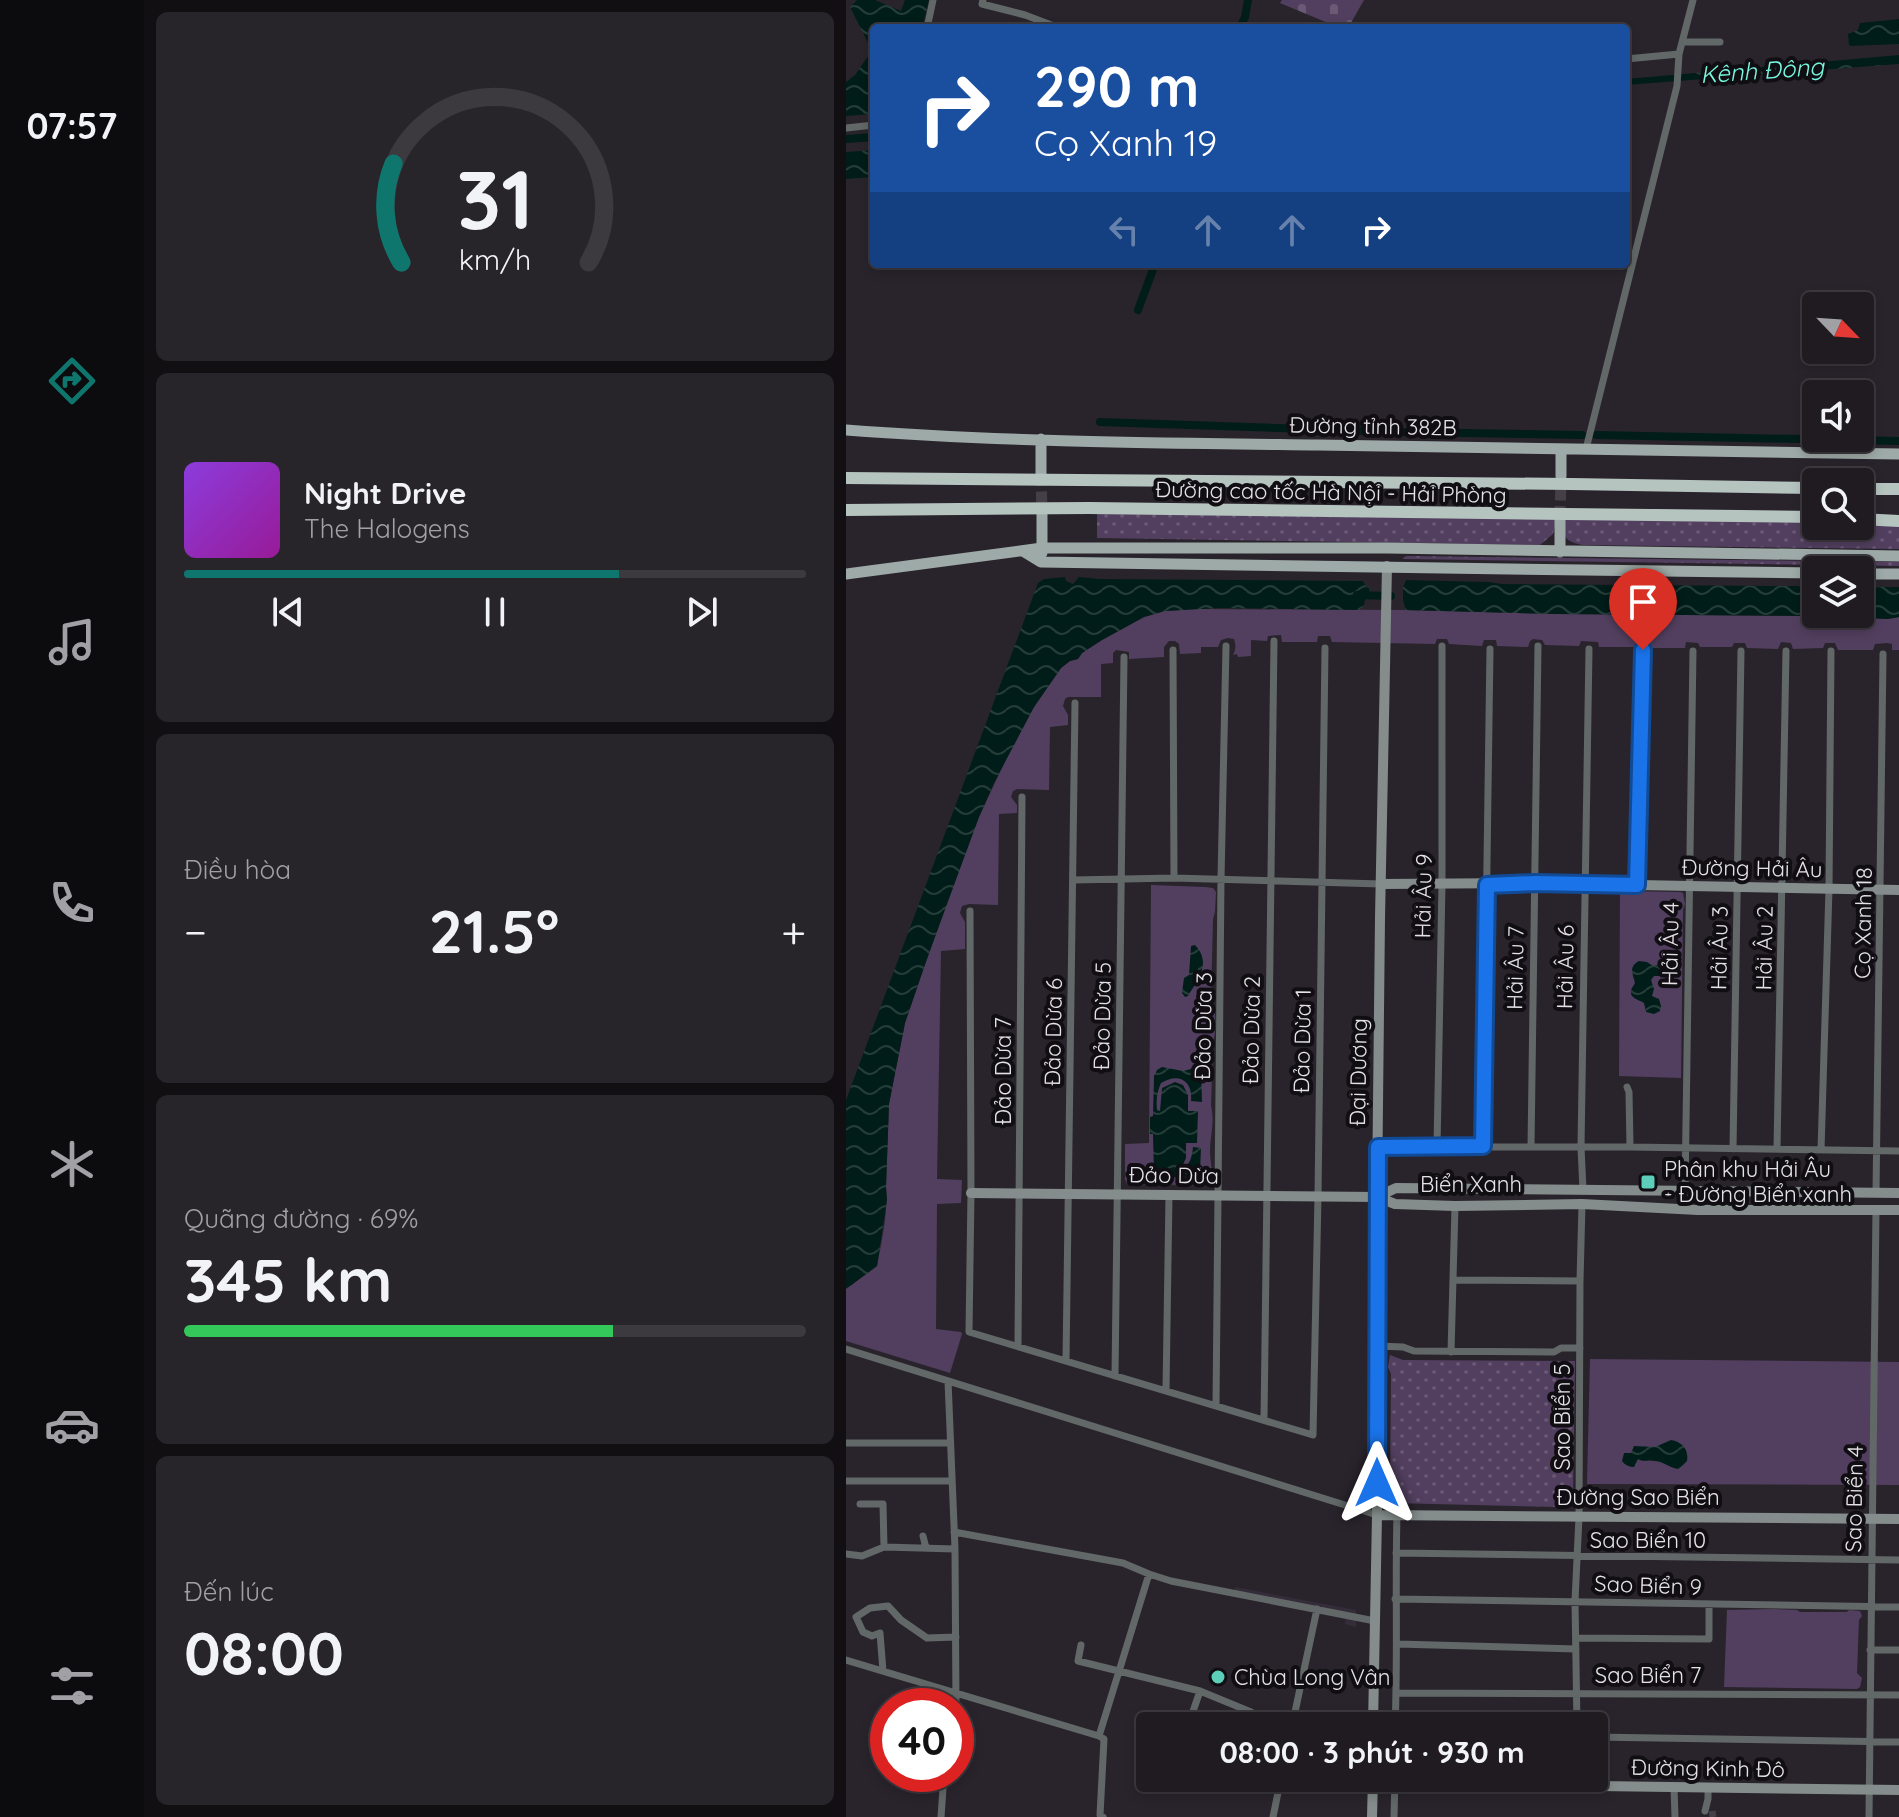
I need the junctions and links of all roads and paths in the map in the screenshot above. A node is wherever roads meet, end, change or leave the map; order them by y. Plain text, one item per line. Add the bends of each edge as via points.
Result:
1 (933, 0) edge
2 (983, 0) edge
3 (1693, 0) edge
4 (928, 24) edge
5 (1038, 24) edge
6 (1682, 42) junction
7 (1720, 42) dead end
8 (1679, 54) junction
9 (1630, 59) edge
10 (870, 125) edge
11 (846, 128) edge
12 (846, 430) edge
13 (1041, 439) junction
14 (1586, 449) junction
15 (1561, 450) junction
16 (1899, 454) edge
17 (1041, 475) tunnel mouth
18 (1561, 476) tunnel mouth
19 (846, 478) edge
20 (1802, 487) edge
21 (1874, 487) edge
22 (1899, 488) edge
23 (846, 510) edge
24 (1042, 513) tunnel mouth
25 (1802, 516) edge
26 (1560, 517) tunnel mouth
27 (1874, 519) edge
28 (1899, 520) edge
29 (1042, 548) junction
30 (1387, 548) junction
31 (1022, 551) junction
32 (1560, 552) junction
33 (1899, 556) edge
34 (1041, 562) junction
35 (1387, 566) junction
36 (1802, 573) edge
37 (846, 574) edge
38 (1874, 574) edge
39 (1899, 574) edge
40 (1274, 641) dead end
41 (1226, 646) dead end
42 (1442, 646) dead end
43 (1538, 646) dead end
44 (1325, 648) dead end
45 (1490, 649) dead end
46 (1589, 649) dead end
47 (1173, 650) dead end
48 (1643, 650) dead end
49 (1693, 651) dead end
50 (1741, 651) dead end
51 (1786, 651) dead end
52 (1831, 651) dead end
53 (1883, 654) dead end
54 (1124, 657) dead end
55 (1075, 703) dead end
56 (1022, 797) dead end
57 (1122, 878) junction
58 (1174, 878) junction
59 (1221, 879) junction
60 (1073, 880) junction
61 (1272, 881) junction
62 (1535, 883) junction
63 (1322, 884) junction
64 (1381, 884) junction
65 (1442, 884) junction
66 (1487, 885) junction
67 (1585, 885) junction
68 (1637, 885) junction
69 (1688, 886) junction
70 (1738, 888) junction
71 (1783, 888) junction
72 (1829, 889) junction
73 (1899, 890) edge
74 (1881, 891) junction
75 (970, 911) dead end
76 (1627, 1087) dead end
77 (1483, 1146) junction
78 (1378, 1147) junction
79 (1437, 1147) junction
80 (1531, 1147) junction
81 (1581, 1147) junction
82 (1630, 1147) junction
83 (1685, 1149) junction
84 (1733, 1149) junction
85 (1777, 1149) junction
86 (1821, 1150) junction
87 (1877, 1151) junction
88 (1899, 1151) edge
89 (1583, 1190) junction
90 (1685, 1191) junction
91 (971, 1193) junction
92 (1020, 1193) junction
93 (1876, 1193) junction
94 (1899, 1193) edge
95 (1069, 1194) junction
96 (1117, 1194) junction
97 (1169, 1195) junction
98 (1219, 1195) junction
99 (1267, 1196) junction
100 (1318, 1196) junction
101 (1377, 1197) junction
102 (1582, 1204) junction
103 (1455, 1206) junction
104 (1876, 1209) junction
105 (1899, 1210) edge
106 (1453, 1280) junction
107 (1580, 1281) junction
108 (1018, 1346) junction
109 (1377, 1346) junction
110 (1580, 1348) junction
111 (846, 1349) edge
112 (1451, 1352) junction
113 (1066, 1361) junction
114 (1115, 1376) junction
115 (948, 1381) junction
116 (1166, 1391) junction
117 (1216, 1406) junction
118 (1264, 1420) junction
119 (846, 1443) edge
120 (950, 1443) junction
121 (846, 1481) edge
122 (952, 1481) junction
123 (860, 1504) dead end
124 (1377, 1515) junction
125 (1397, 1515) junction
126 (1579, 1517) junction
127 (1872, 1518) junction
128 (1899, 1519) edge
129 (954, 1532) junction
130 (923, 1536) dead end
131 (884, 1547) junction
132 (926, 1548) junction
133 (955, 1549) junction
134 (1396, 1553) junction
135 (846, 1554) edge
136 (1578, 1557) junction
137 (1871, 1559) junction
138 (1899, 1560) edge
139 (1149, 1574) junction
140 (1395, 1599) junction
141 (1575, 1601) junction
142 (1709, 1605) junction
143 (1871, 1606) junction
144 (1899, 1607) edge
145 (1317, 1609) junction
146 (1375, 1621) junction
147 (956, 1637) junction
148 (1576, 1638) junction
149 (1397, 1644) junction
150 (1081, 1645) dead end
151 (1576, 1649) junction
152 (1870, 1650) junction
153 (1899, 1650) edge
154 (846, 1660) edge
155 (883, 1671) junction
156 (1120, 1671) junction
157 (938, 1688) edge
158 (957, 1688) edge
159 (1200, 1691) junction
160 (1396, 1693) junction
161 (1575, 1693) junction
162 (1869, 1695) junction
163 (1899, 1695) edge
164 (974, 1699) edge
165 (1193, 1712) edge
166 (1251, 1712) edge
167 (1295, 1712) edge
168 (1373, 1712) edge
169 (1395, 1712) edge
170 (1576, 1712) edge
171 (1099, 1736) junction
172 (1608, 1737) edge
173 (1869, 1742) junction
174 (1899, 1742) edge
175 (1608, 1784) edge
176 (1674, 1787) junction
177 (1869, 1790) junction
178 (1899, 1790) edge
179 (943, 1792) edge
180 (1278, 1792) edge
181 (1373, 1792) edge
182 (1395, 1792) edge
183 (1708, 1793) junction
184 (1708, 1811) dead end
185 (941, 1817) edge
186 (1103, 1817) edge
187 (1273, 1817) edge
188 (1372, 1817) edge
189 (1394, 1817) edge
190 (1675, 1817) edge
191 (1869, 1817) edge

1 - 4 street
2 - 5 street via 982,4 1025,15
3 - 6 street
6 - 7 street
6 - 8 street
8 - 9 street
8 - 14 street via 1677,86
10 - 11 street
12 - 13 main road, Đường tỉnh 382B
13 - 15 main road, Đường tỉnh 382B
13 - 17 main road
14 - 15 main road, Đường tỉnh 382B
14 - 16 main road, Đường tỉnh 382B
15 - 18 main road
19 - 20 highway, Đường cao tốc Hà Nội - Hải Phòng
21 - 22 highway
23 - 25 highway, Đường cao tốc Hà Nội - Hải Phòng
24 - 29 main road
26 - 32 main road
27 - 28 highway
29 - 30 main road
29 - 31 main road
29 - 34 main road
30 - 32 main road
30 - 35 main road
31 - 34 main road
31 - 37 main road
32 - 33 main road
34 - 35 main road
35 - 36 main road
35 - 64 street, Đại Dương
38 - 39 main road
40 - 61 street, Đảo Dừa 2
41 - 59 street, Đảo Dừa 3
42 - 65 street, Hải Âu 9
43 - 62 street, Hải Âu 7
44 - 63 street, Đảo Dừa 1
45 - 66 street
46 - 67 street, Hải Âu 6
47 - 58 street
48 - 68 street
49 - 69 street, Hải Âu 4
50 - 70 street, Hải Âu 3
51 - 71 street, Hải Âu 2
52 - 72 street
53 - 74 street, Cọ Xanh 18
54 - 57 street, Đảo Dừa 5
55 - 60 street, Đảo Dừa 6
56 - 92 street, Đảo Dừa 7
57 - 58 street
57 - 60 street
57 - 96 street, Đảo Dừa 5
58 - 59 street
59 - 61 street
59 - 98 street, Đảo Dừa 3
60 - 95 street, Đảo Dừa 6
61 - 63 street
61 - 99 street, Đảo Dừa 2
62 - 66 street, Đường Hải Âu
62 - 67 street, Đường Hải Âu
62 - 80 street, Hải Âu 7
63 - 64 street
63 - 100 street, Đảo Dừa 1
64 - 65 street, Đường Hải Âu
64 - 78 street, Đại Dương
65 - 66 street, Đường Hải Âu
65 - 79 street, Hải Âu 9
66 - 77 street
67 - 68 street, Đường Hải Âu
67 - 81 street, Hải Âu 6
68 - 69 street, Đường Hải Âu
69 - 70 street, Đường Hải Âu
69 - 83 street, Hải Âu 4
70 - 71 street, Đường Hải Âu
70 - 84 street, Hải Âu 3
71 - 72 street, Đường Hải Âu
71 - 85 street, Hải Âu 2
72 - 74 street, Đường Hải Âu
72 - 86 street
73 - 74 street, Đường Hải Âu
74 - 87 street, Cọ Xanh 18
75 - 91 street
76 - 82 street
77 - 79 street
77 - 80 street
78 - 79 street
78 - 101 street, Đại Dương
80 - 81 street
81 - 82 street
81 - 89 street, Hải Âu 6
82 - 83 street
83 - 84 street
83 - 90 street, Hải Âu 4
84 - 85 street
85 - 86 street
86 - 87 street
87 - 88 street
87 - 93 street, Cọ Xanh 18
89 - 90 street, Biển Xanh
89 - 101 street, Biển Xanh via 1396,1188
89 - 102 street
90 - 93 street, Biển Xanh
91 - 92 street, Đảo Dừa
91 - 108 street via 969,1332
92 - 95 street, Đảo Dừa
92 - 108 street, Đảo Dừa 7
93 - 94 street, Biển Xanh
93 - 104 street
95 - 96 street, Đảo Dừa
95 - 113 street, Đảo Dừa 6
96 - 97 street, Đảo Dừa
96 - 114 street, Đảo Dừa 5
97 - 98 street, Đảo Dừa
97 - 116 street
98 - 99 street, Đảo Dừa
98 - 117 street, Đảo Dừa 3
99 - 100 street, Đảo Dừa
99 - 118 street, Đảo Dừa 2
100 - 101 street, Đảo Dừa
100 - 118 street, Đảo Dừa 1 via 1313,1435
101 - 103 street, Biển Xanh via 1395,1204
101 - 109 street, Đại Dương
102 - 103 street, Biển Xanh
102 - 104 street, Biển Xanh via 1698,1210
102 - 107 street, Sao Biển 5
103 - 106 street
104 - 105 street, Biển Xanh
104 - 127 street, Sao Biển 4
106 - 107 street
106 - 112 street
107 - 110 street, Sao Biển 5
108 - 113 street
109 - 112 street
109 - 124 street, Đại Dương
110 - 112 street
110 - 126 street, Sao Biển 5
111 - 115 street
113 - 114 street
114 - 116 street
115 - 120 street
115 - 124 street
116 - 117 street
117 - 118 street
119 - 120 street
120 - 122 street
121 - 122 street
122 - 129 street
123 - 131 street via 883,1504
124 - 125 street, Đường Sao Biển
124 - 146 street, Đại Dương
125 - 126 street, Đường Sao Biển
125 - 134 street
126 - 127 street, Đường Sao Biển
126 - 136 street, Sao Biển 5
127 - 128 street, Đường Sao Biển
127 - 137 street, Sao Biển 4
129 - 133 street
129 - 139 street via 1123,1563
130 - 132 street
131 - 132 street
131 - 135 street via 862,1556
132 - 133 street
133 - 147 street
134 - 136 street, Sao Biển 10
134 - 140 street
136 - 137 street, Sao Biển 10
136 - 141 street, Sao Biển 5
137 - 138 street, Sao Biển 10
137 - 143 street, Sao Biển 4
139 - 145 street
139 - 156 street
140 - 141 street, Sao Biển 9
140 - 149 street
141 - 142 street, Sao Biển 9
141 - 148 street, Sao Biển 5
142 - 143 street, Sao Biển 9
142 - 148 street via 1709,1639
143 - 144 street, Sao Biển 9
143 - 152 street, Sao Biển 4
145 - 146 street
145 - 167 street
146 - 168 street, Đại Dương
147 - 155 street via 927,1638 888,1606 870,1608 856,1617 863,1632 880,1633
147 - 158 street
148 - 151 street, Sao Biển 5
149 - 151 street
149 - 160 street
150 - 156 street via 1078,1661
151 - 161 street, Sao Biển 5
152 - 153 street
152 - 162 street, Sao Biển 4
154 - 155 street
155 - 157 street
156 - 159 street
156 - 171 street
159 - 165 street
159 - 166 street
160 - 161 street, Sao Biển 7
160 - 169 street
161 - 162 street, Sao Biển 7
161 - 170 street, Sao Biển 5
162 - 163 street, Sao Biển 7
162 - 173 street, Sao Biển 4
164 - 171 street
171 - 186 street via 1104,1739
172 - 173 street
173 - 174 street
173 - 177 street, Sao Biển 4
175 - 176 street, Đường Kinh Đô
176 - 183 street, Đường Kinh Đô
176 - 190 street
177 - 178 street, Đường Kinh Đô
177 - 183 street, Đường Kinh Đô
177 - 191 street, Sao Biển 4
179 - 185 street
180 - 187 street
181 - 188 street
182 - 189 street
183 - 184 street

